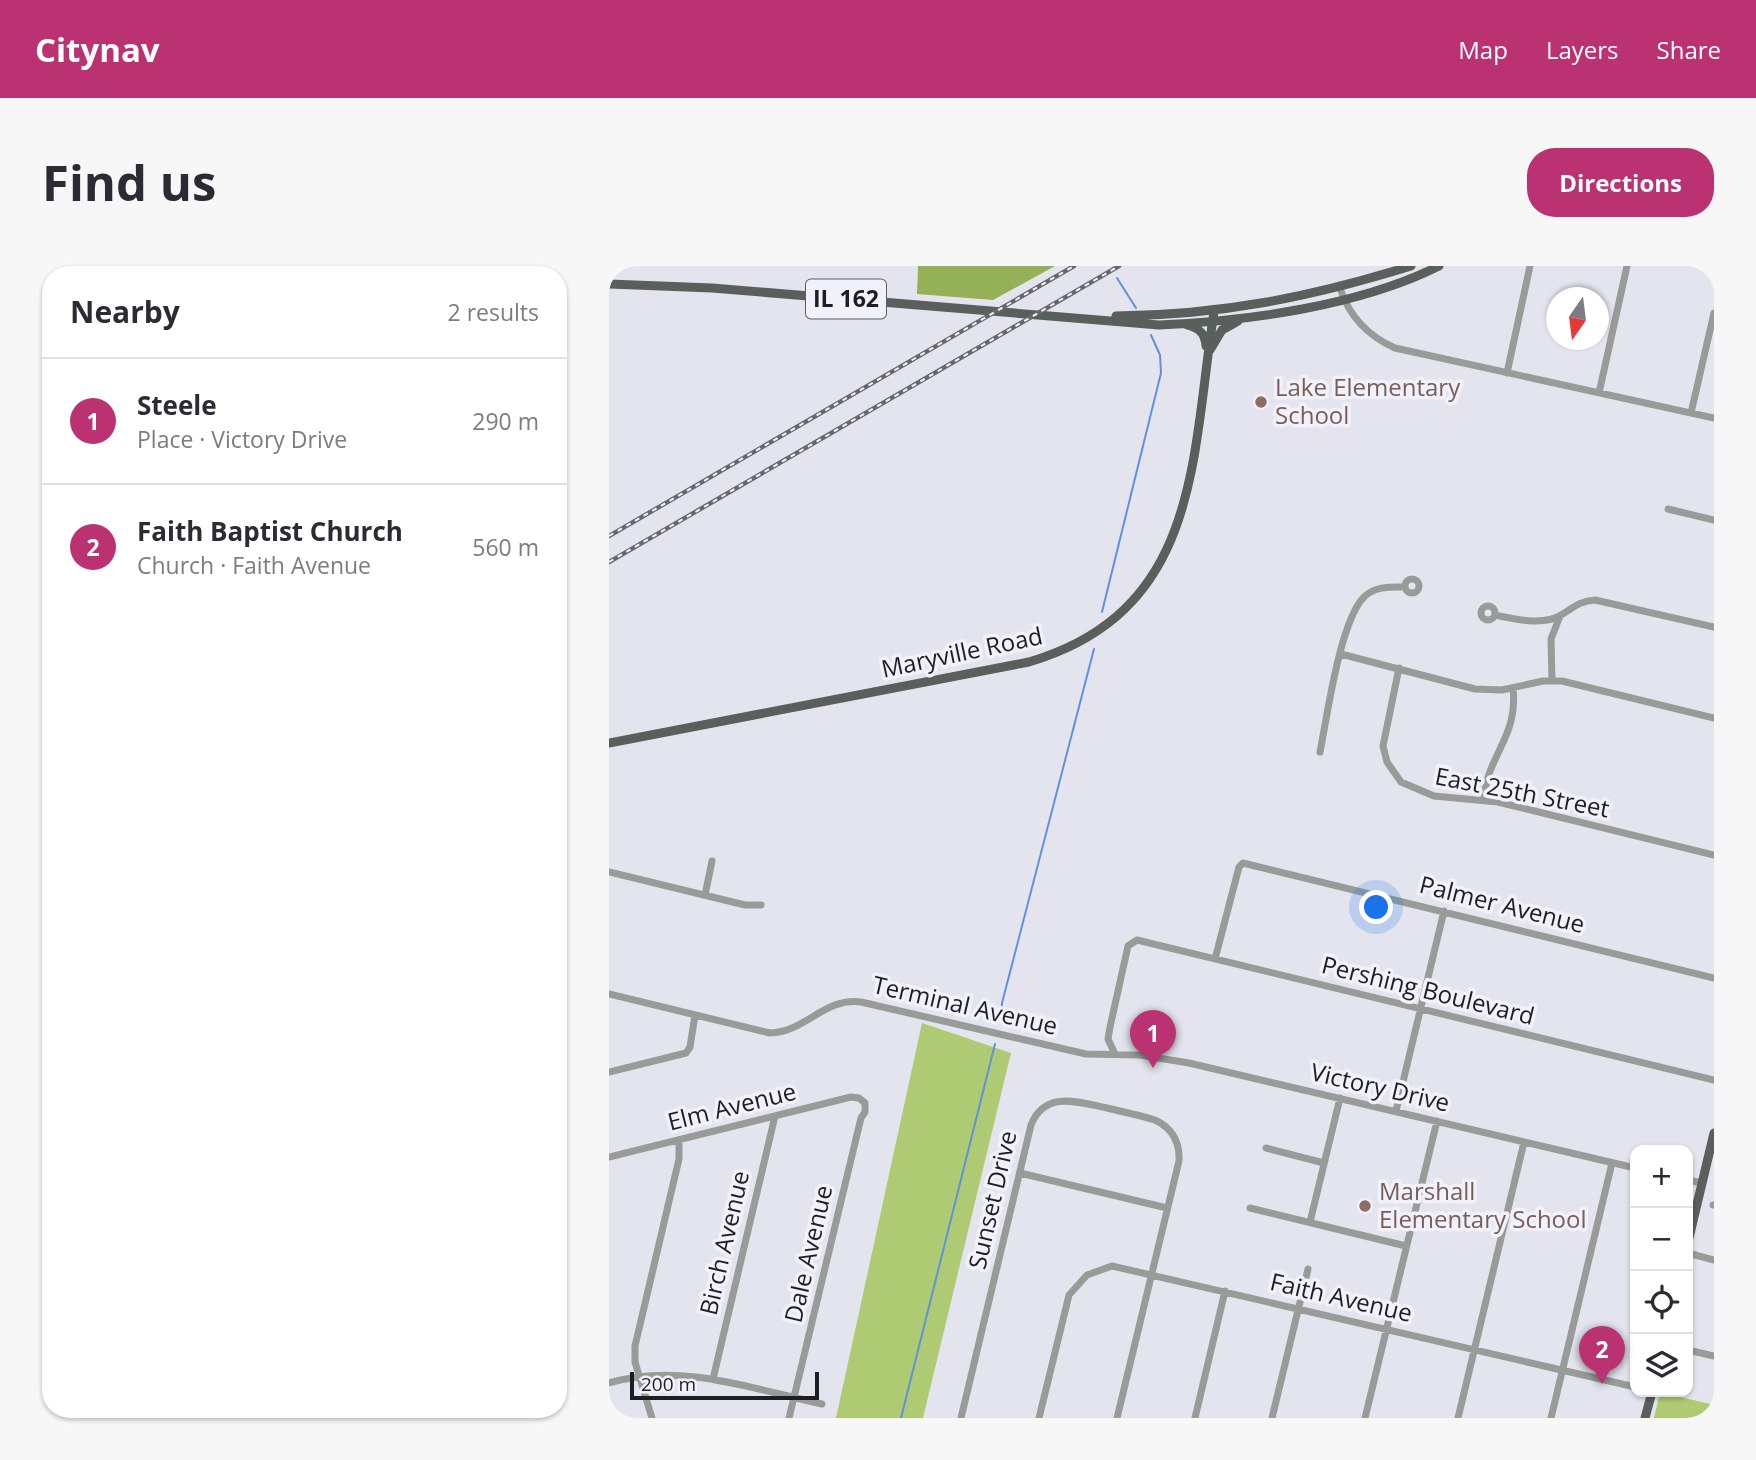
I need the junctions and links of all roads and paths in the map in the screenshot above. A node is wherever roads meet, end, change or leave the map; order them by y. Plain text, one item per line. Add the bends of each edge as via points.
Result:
1 (1411, 266) edge
2 (1439, 266) edge
3 (1530, 266) edge
4 (1626, 266) edge
5 (609, 284) edge
6 (1340, 288) junction
7 (1344, 298) junction
8 (1714, 313) edge
9 (1213, 317) junction
10 (1083, 318) junction
11 (1245, 318) junction
12 (1182, 324) junction
13 (1207, 358) junction
14 (1507, 373) junction
15 (1599, 393) junction
16 (1691, 413) junction
17 (1714, 418) edge
18 (1668, 509) dead end
19 (1714, 520) edge
20 (1405, 587) dead end
21 (1495, 615) dead end
22 (1560, 616) junction
23 (1714, 627) edge
24 (1341, 654) junction
25 (1399, 668) junction
26 (1552, 680) junction
27 (1513, 688) junction
28 (1714, 718) edge
29 (609, 743) edge
30 (1319, 752) dead end
31 (1484, 800) junction
32 (1714, 855) edge
33 (712, 860) dead end
34 (609, 872) edge
35 (705, 895) junction
36 (761, 905) dead end
37 (1444, 911) junction
38 (1215, 959) junction
39 (1714, 978) edge
40 (609, 994) edge
41 (1421, 1009) junction
42 (695, 1016) junction
43 (1115, 1055) junction
44 (609, 1072) edge
45 (1714, 1080) edge
46 (1340, 1098) junction
47 (863, 1100) joint
48 (1396, 1111) junction
49 (775, 1116) junction
50 (1437, 1121) junction
51 (1714, 1133) edge
52 (679, 1140) junction
53 (1524, 1142) junction
54 (1266, 1148) dead end
55 (609, 1157) edge
56 (1324, 1163) junction
57 (1612, 1163) junction
58 (1630, 1167) edge
59 (1020, 1173) junction
60 (1693, 1181) edge
61 (1702, 1183) junction
62 (1167, 1208) junction
63 (1250, 1208) dead end
64 (1693, 1221) edge
65 (1310, 1222) junction
66 (1406, 1246) junction
67 (1693, 1255) edge
68 (1714, 1260) edge
69 (1308, 1269) dead end
70 (1151, 1274) junction
71 (1225, 1291) junction
72 (1299, 1308) junction
73 (1386, 1329) junction
74 (1474, 1349) junction
75 (1693, 1351) edge
76 (1714, 1356) edge
77 (1563, 1370) junction
78 (639, 1376) junction
79 (713, 1379) junction
80 (609, 1382) edge
81 (1630, 1386) edge
82 (1651, 1397) edge
83 (794, 1398) junction
84 (822, 1404) dead end
85 (652, 1418) edge
86 (789, 1418) edge
87 (961, 1418) edge
88 (1039, 1418) edge
89 (1117, 1418) edge
90 (1195, 1418) edge
91 (1272, 1418) edge
92 (1365, 1418) edge
93 (1458, 1418) edge
94 (1551, 1418) edge
95 (1646, 1418) edge

1 - 6 main road, IL 162
2 - 7 main road, IL 162
3 - 14 street
4 - 15 street
5 - 10 main road, IL 162
6 - 7 street
6 - 9 main road, IL 162
7 - 11 main road, IL 162
7 - 14 street via 1359,322 1384,343
8 - 16 street
9 - 10 main road, IL 162
9 - 11 main road, IL 162
9 - 12 main road, IL 162
9 - 13 main road, Maryville Road
10 - 12 main road, IL 162
11 - 13 main road via 1222,330
12 - 13 main road via 1205,337
13 - 29 main road, Maryville Road via 1184,503 1174,537 1141,593 1096,633 1029,662
14 - 15 street
15 - 16 street
16 - 17 street
18 - 19 street
20 - 24 street via 1383,588 1364,598 1351,619
21 - 22 street via 1533,620
22 - 23 street via 1577,604 1602,600
22 - 26 street via 1551,639
24 - 25 street
24 - 30 street
25 - 27 street via 1475,689
25 - 31 street, East 25th Street via 1383,737 1390,769 1401,782 1424,793
26 - 27 street
26 - 28 street
27 - 31 street via 1515,715 1488,776
31 - 32 street, East 25th Street
33 - 35 street
34 - 35 street
35 - 36 street
37 - 38 street, Palmer Avenue via 1240,864
37 - 39 street, Palmer Avenue
37 - 41 street
38 - 41 street, Pershing Boulevard
38 - 43 street, Pershing Boulevard via 1132,942 1108,1034
40 - 42 street, Terminal Avenue
41 - 45 street, Pershing Boulevard
41 - 48 street
42 - 43 street, Terminal Avenue via 780,1033 832,1004 854,1001 1086,1054
42 - 44 street via 686,1053
43 - 46 street, Victory Drive via 1171,1060
46 - 48 street, Victory Drive
46 - 56 street
47 - 49 street, Elm Avenue via 851,1097
47 - 83 street, Dale Avenue via 865,1112
48 - 50 street, Victory Drive
49 - 52 street, Elm Avenue
49 - 79 street, Birch Avenue
50 - 53 street, Victory Drive
50 - 66 street
51 - 61 main road
52 - 55 street, Elm Avenue
52 - 78 street via 680,1159 635,1346
53 - 57 street, Victory Drive
53 - 74 street
54 - 56 street
56 - 65 street
57 - 58 street, Victory Drive
57 - 77 street
59 - 62 street
59 - 62 street, Sunset Drive via 1033,1120 1052,1102 1069,1100 1139,1116 1167,1127 1178,1145 1179,1161
59 - 87 street, Sunset Drive
60 - 61 street
61 - 64 main road
62 - 70 street, Sunset Drive
63 - 65 street
65 - 66 street
66 - 73 street
67 - 68 street
69 - 72 street
70 - 71 street, Faith Avenue
70 - 88 street, Faith Avenue via 1112,1266 1095,1271 1075,1287 1063,1317
70 - 89 street, Sunset Drive
71 - 72 street, Faith Avenue
71 - 90 street
72 - 73 street, Faith Avenue
72 - 91 street
73 - 74 street, Faith Avenue
73 - 92 street
74 - 77 street, Faith Avenue
74 - 93 street
75 - 76 street
77 - 81 street, Faith Avenue
77 - 94 street
78 - 79 street
78 - 80 street
78 - 85 street
79 - 83 street
82 - 95 main road
83 - 84 street
83 - 86 street, Dale Avenue

